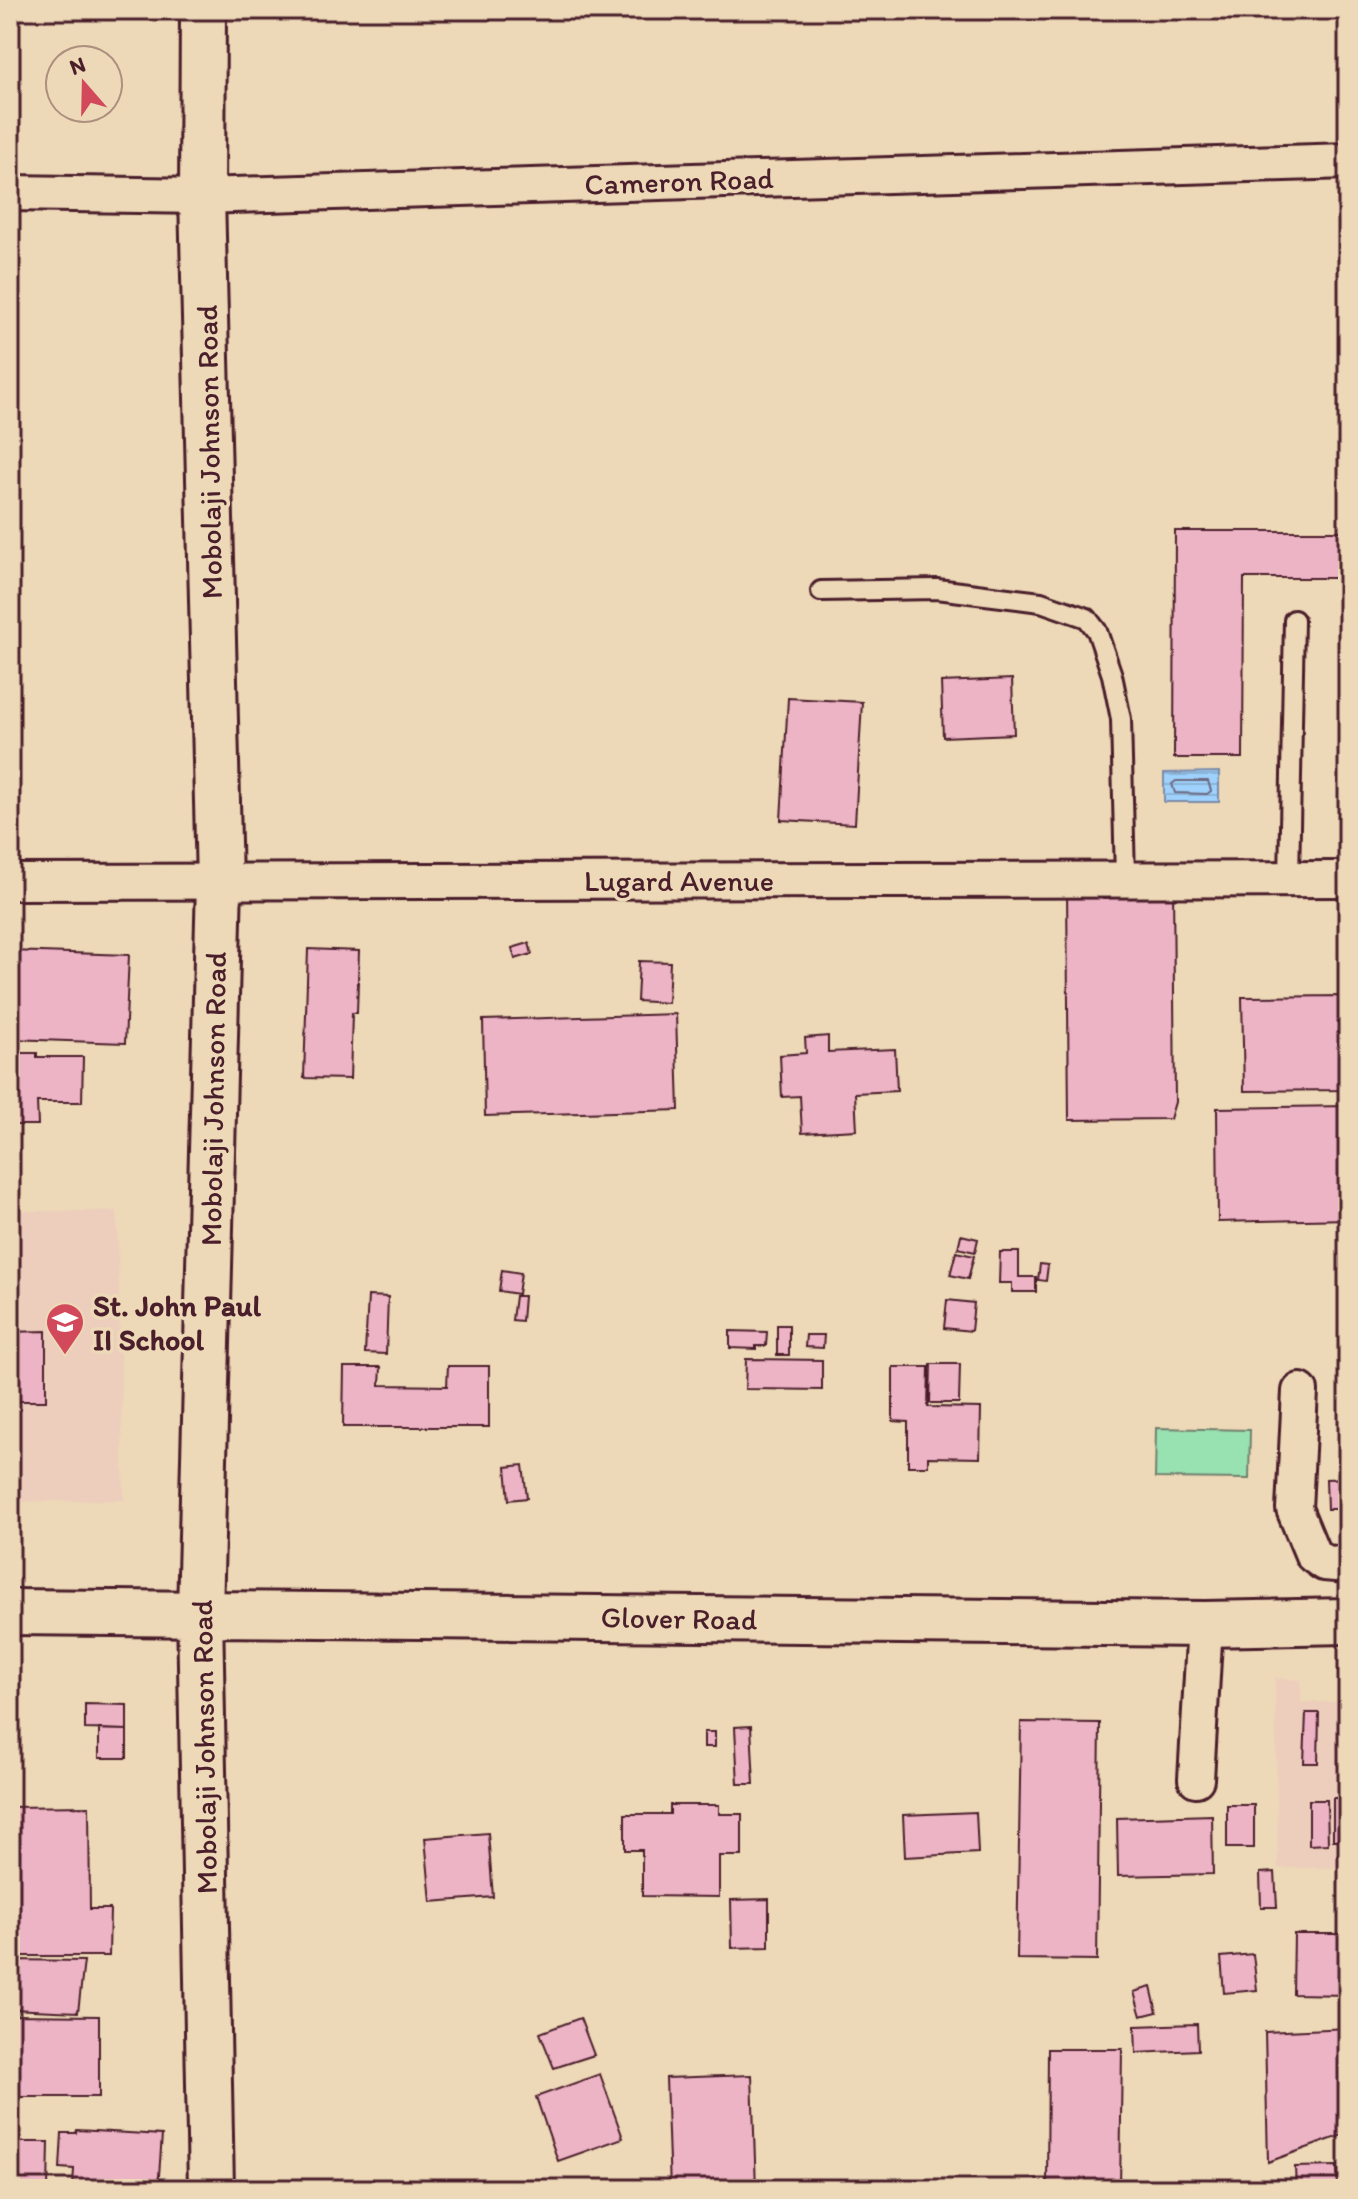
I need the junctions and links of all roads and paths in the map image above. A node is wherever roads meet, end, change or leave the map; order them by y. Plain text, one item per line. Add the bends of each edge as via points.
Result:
1 (203, 10) edge
2 (1348, 161) edge
3 (10, 193) edge
4 (202, 196) junction
5 (821, 591) dead end
6 (1294, 620) dead end
7 (1125, 878) junction
8 (1289, 879) junction
9 (1348, 879) edge
10 (10, 882) edge
11 (219, 882) junction
12 (1300, 1391) dead end
13 (1348, 1565) edge
14 (10, 1612) edge
15 (200, 1613) junction
16 (1348, 1621) edge
17 (1205, 1624) junction
18 (1196, 1779) dead end
19 (211, 2189) edge

1 - 4 main road, Mobolaji Johnson Road
2 - 4 street, Cameron Road
3 - 4 street, Cameron Road
4 - 11 main road, Mobolaji Johnson Road
5 - 7 lane via 937,589 1041,602 1087,618 1112,675 1121,719
6 - 8 lane
7 - 8 street, Lugard Avenue
7 - 11 street, Lugard Avenue
8 - 9 street, Lugard Avenue
10 - 11 street, Lugard Avenue
11 - 15 main road, Mobolaji Johnson Road
12 - 13 street via 1294,1509 1313,1555 1324,1563
14 - 15 main road, Glover Road
15 - 17 main road, Glover Road
15 - 19 main road, Mobolaji Johnson Road
16 - 17 main road, Glover Road
17 - 18 street

